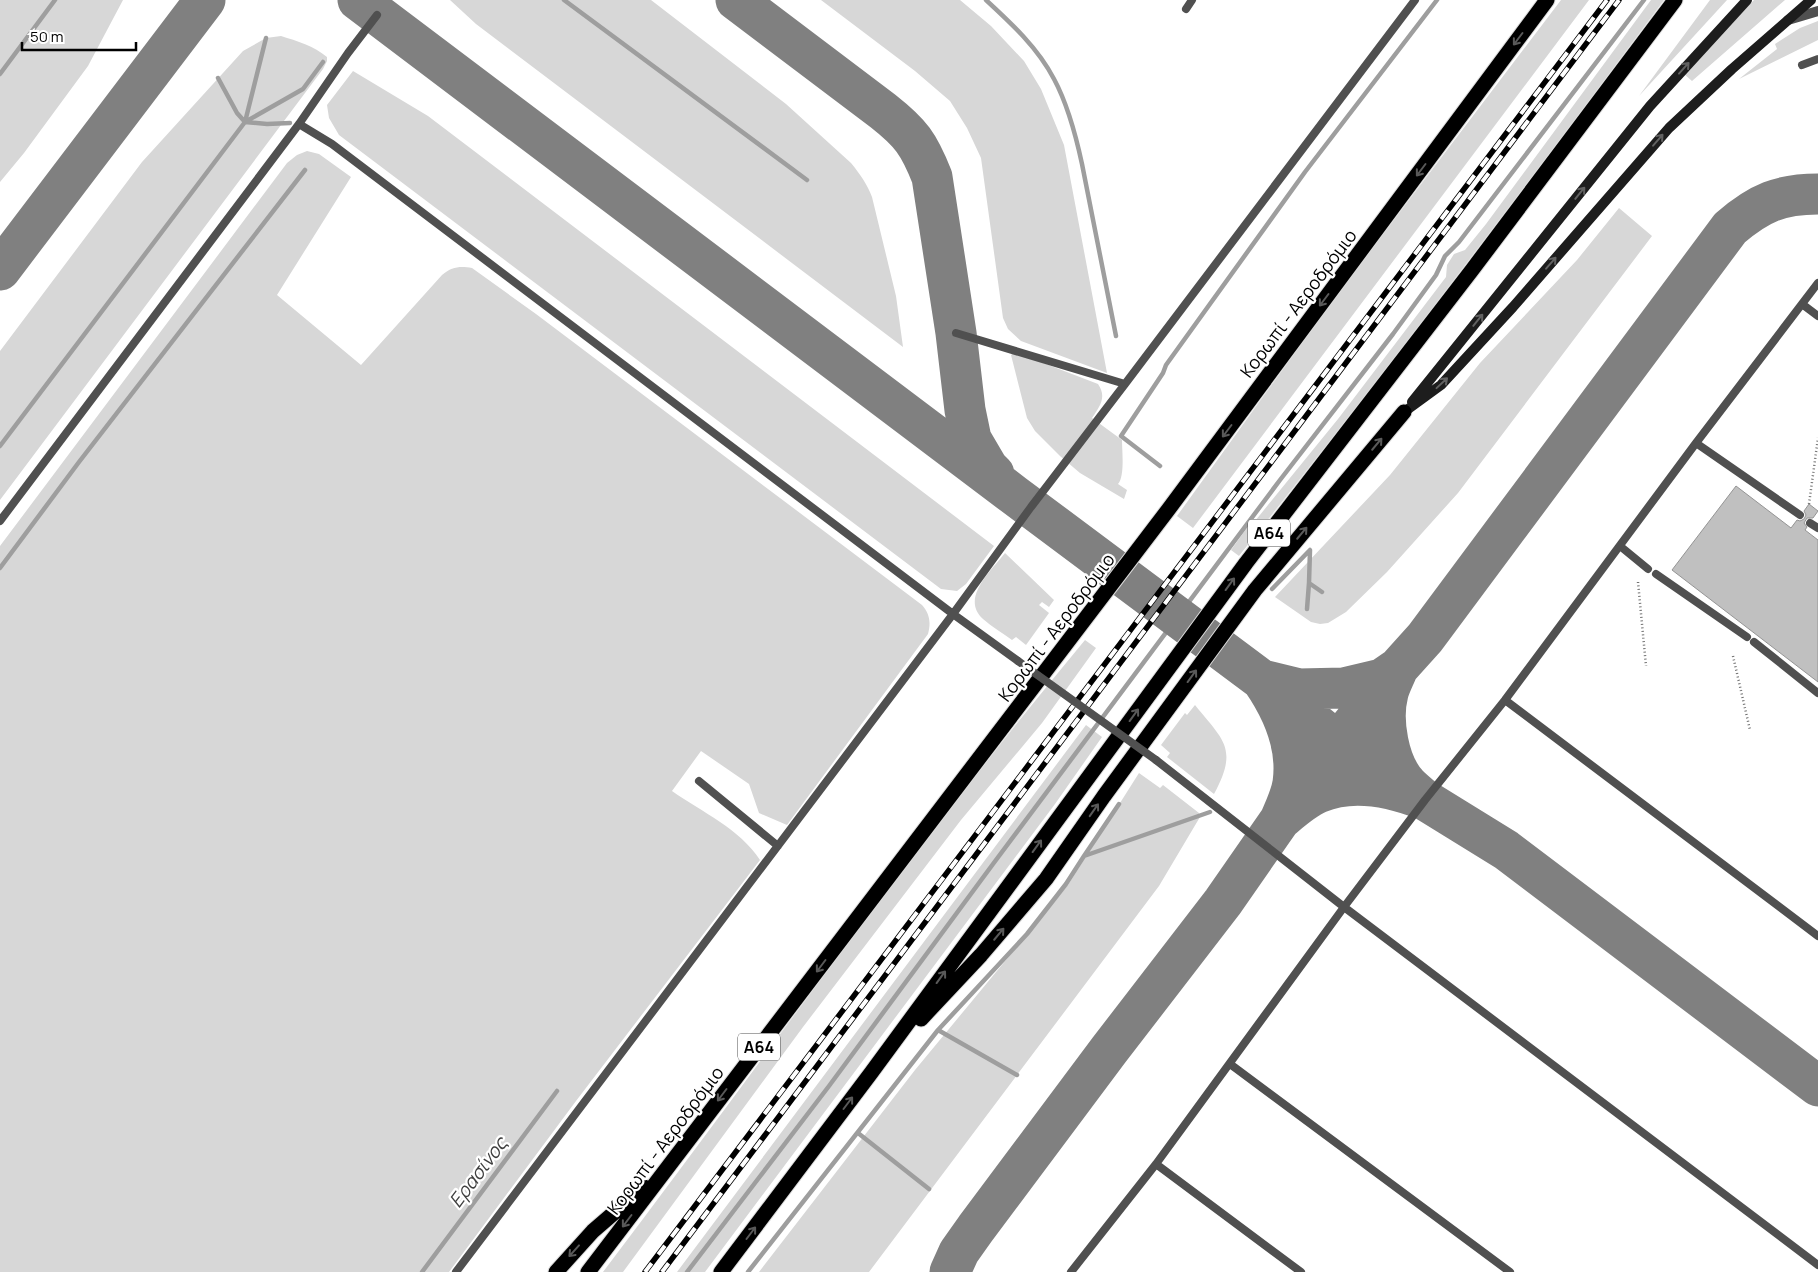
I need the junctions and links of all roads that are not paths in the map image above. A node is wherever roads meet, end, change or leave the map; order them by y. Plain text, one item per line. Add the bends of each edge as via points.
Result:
1 (1192, 0) edge
2 (1415, 0) edge
3 (1547, 0) edge
4 (1675, 0) edge
5 (1747, 0) edge
6 (1811, 0) edge
7 (1186, 9) dead end
8 (1818, 11) edge
9 (377, 15) dead end
10 (1787, 20) junction
11 (1818, 59) edge
12 (1802, 66) dead end
13 (298, 124) junction
14 (1818, 283) edge
15 (1802, 304) junction
16 (1818, 316) edge
17 (956, 333) dead end
18 (1125, 384) junction
19 (1404, 412) junction
20 (1696, 443) junction
21 (1800, 515) dead end
22 (0, 521) edge
23 (1810, 523) dead end
24 (1818, 528) edge
25 (1620, 546) junction
26 (1648, 569) dead end
27 (1656, 574) dead end
28 (953, 614) junction
29 (1818, 693) edge
30 (1505, 700) junction
31 (699, 781) dead end
32 (778, 846) junction
33 (1344, 908) junction
34 (1818, 936) edge
35 (1230, 1064) junction
36 (871, 1073) junction
37 (1156, 1164) junction
38 (667, 1168) junction
39 (1818, 1265) edge
40 (456, 1272) edge
41 (556, 1272) edge
42 (588, 1272) edge
43 (721, 1272) edge
44 (1071, 1272) edge
45 (1301, 1272) edge
46 (1510, 1272) edge

1 - 7 lane
2 - 18 lane
3 -> 38 highway, Κορωπί - Αεροδρόμιο / Α64 via 1174,502
36 -> 4 highway, Α64 via 1246,563
19 -> 5 street via 1650,106
6 - 10 street
8 - 10 street
9 - 13 lane
19 -> 10 street via 1442,385 1669,128
11 - 12 lane
13 - 22 lane
13 - 28 lane via 332,144
14 - 15 lane
15 - 16 lane
15 - 20 lane
17 - 18 lane
18 - 28 lane
36 -> 19 highway via 981,955 1046,879 1255,590
20 - 21 lane
20 - 25 lane
23 - 24 lane
25 - 26 lane
25 - 30 lane
27 - 29 lane
28 - 32 lane
28 - 33 lane, bridge via 1156,760
30 - 33 lane
30 - 34 lane
31 - 32 lane
32 - 40 lane
33 - 35 lane
33 - 39 lane
35 - 37 lane
35 - 46 lane
43 -> 36 highway, Α64
37 - 44 lane
37 - 45 lane
38 -> 41 highway via 593,1231
38 -> 42 highway, Κορωπί - Αεροδρόμιο / Α64

